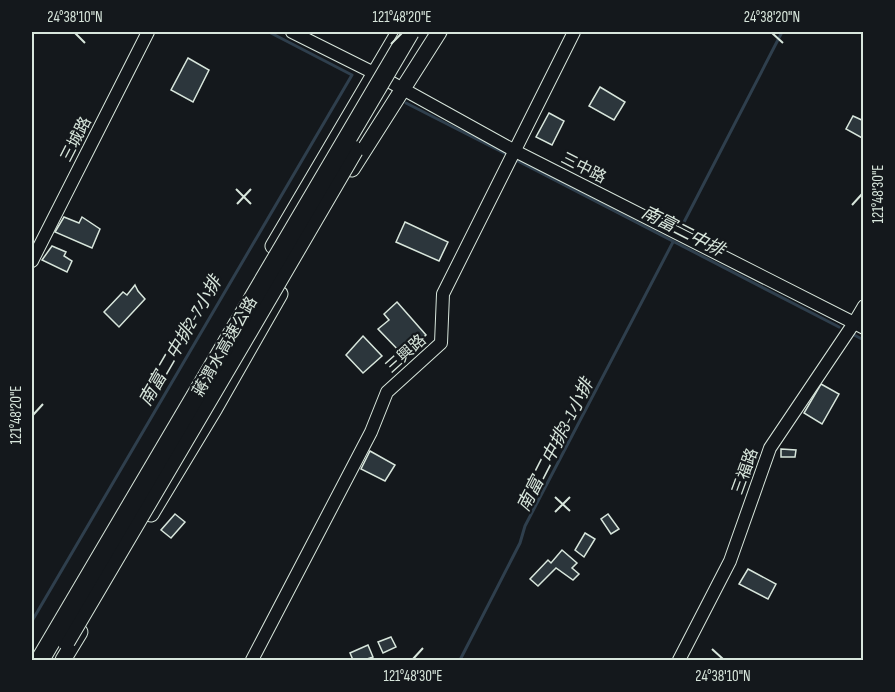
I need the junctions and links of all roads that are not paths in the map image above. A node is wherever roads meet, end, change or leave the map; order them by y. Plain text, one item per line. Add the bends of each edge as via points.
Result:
1 (148, 32) edge
2 (291, 32) edge
3 (399, 32) edge
4 (410, 32) edge
5 (422, 32) edge
6 (439, 32) edge
7 (574, 32) edge
8 (374, 73) junction
9 (403, 89) junction
10 (515, 151) junction
11 (32, 261) edge
12 (864, 306) edge
13 (859, 326) edge
14 (32, 658) edge
15 (40, 660) edge
16 (54, 660) edge
17 (63, 660) edge
18 (252, 660) edge
19 (679, 660) edge

1 - 11 street, 三城路
2 - 8 street, 三中路
3 - 8 main road
4 - 15 highway, 蔣渭水高速公路, bridge
5 - 16 highway, 蔣渭水高速公路, bridge
6 - 9 main road
7 - 10 street, 三興路
8 - 9 street, 三中路
8 - 14 main road
9 - 10 street, 三中路
9 - 17 main road
10 - 13 street, 三中路
10 - 18 street, 三興路 via 442,294 441,343 387,392 371,432
12 - 13 street, 三福路
13 - 19 street, 三福路 via 771,448 730,561

